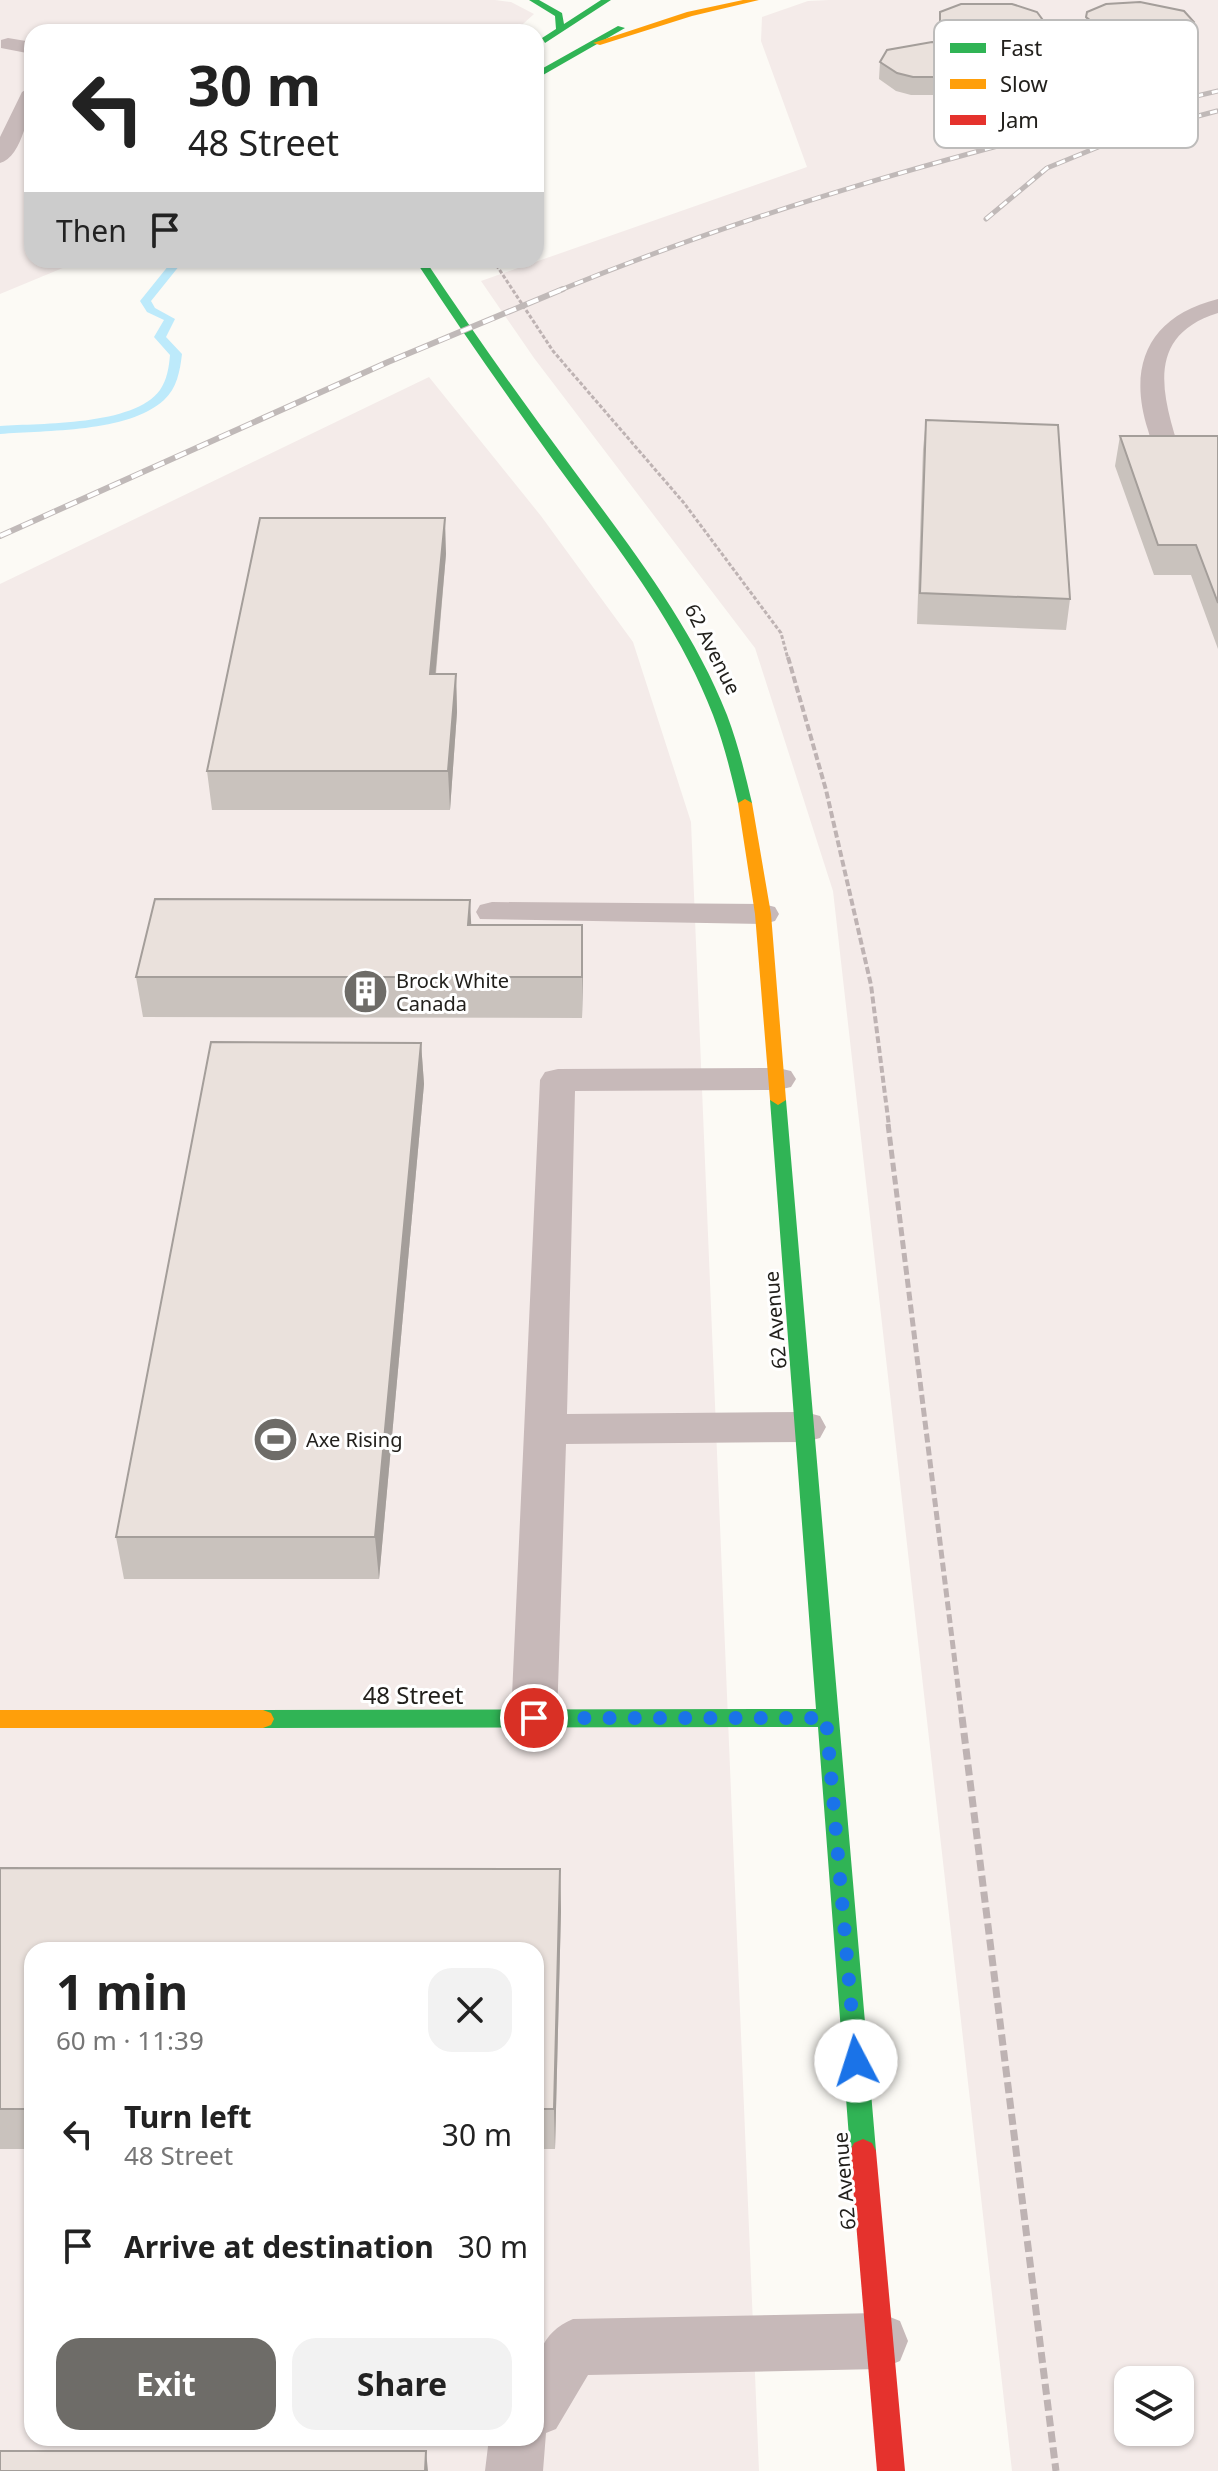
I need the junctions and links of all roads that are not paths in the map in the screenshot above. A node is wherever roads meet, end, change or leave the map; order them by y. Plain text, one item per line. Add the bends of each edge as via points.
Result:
1 (533, 0) edge
2 (607, 0) edge
3 (668, 0) edge
4 (755, 0) edge
5 (561, 31) junction
6 (544, 41) edge
7 (597, 43) junction
8 (24, 48) edge
9 (3, 49) edge
10 (544, 72) edge
11 (24, 108) edge
12 (0, 157) edge
13 (425, 268) edge
14 (1218, 306) edge
15 (1171, 465) edge
16 (492, 912) dead end
17 (763, 914) junction
18 (778, 1079) junction
19 (805, 1427) junction
20 (546, 1429) junction
21 (534, 1718) junction
22 (826, 1718) junction
23 (0, 1719) edge
24 (880, 2341) junction
25 (544, 2396) edge
26 (515, 2446) edge
27 (514, 2471) edge
28 (891, 2471) edge

1 - 5 main road via 559,15
2 - 5 main road
3 - 7 main road
4 - 7 main road
5 - 6 main road
7 - 10 main road
8 - 9 lane
11 - 12 lane
13 - 17 main road, 62 Avenue via 664,603 691,649 719,706 744,797
14 - 15 lane via 1197,311 1168,333 1150,381
16 - 17 lane
17 - 18 main road, 62 Avenue
18 - 19 main road, 62 Avenue
18 - 20 lane via 558,1080
19 - 20 lane
19 - 22 main road, 62 Avenue
20 - 21 lane
21 - 22 main road, 48 Street
21 - 23 main road, 48 Street
22 - 24 main road, 62 Avenue
24 - 25 lane via 573,2347
24 - 28 main road, 62 Avenue
26 - 27 lane

